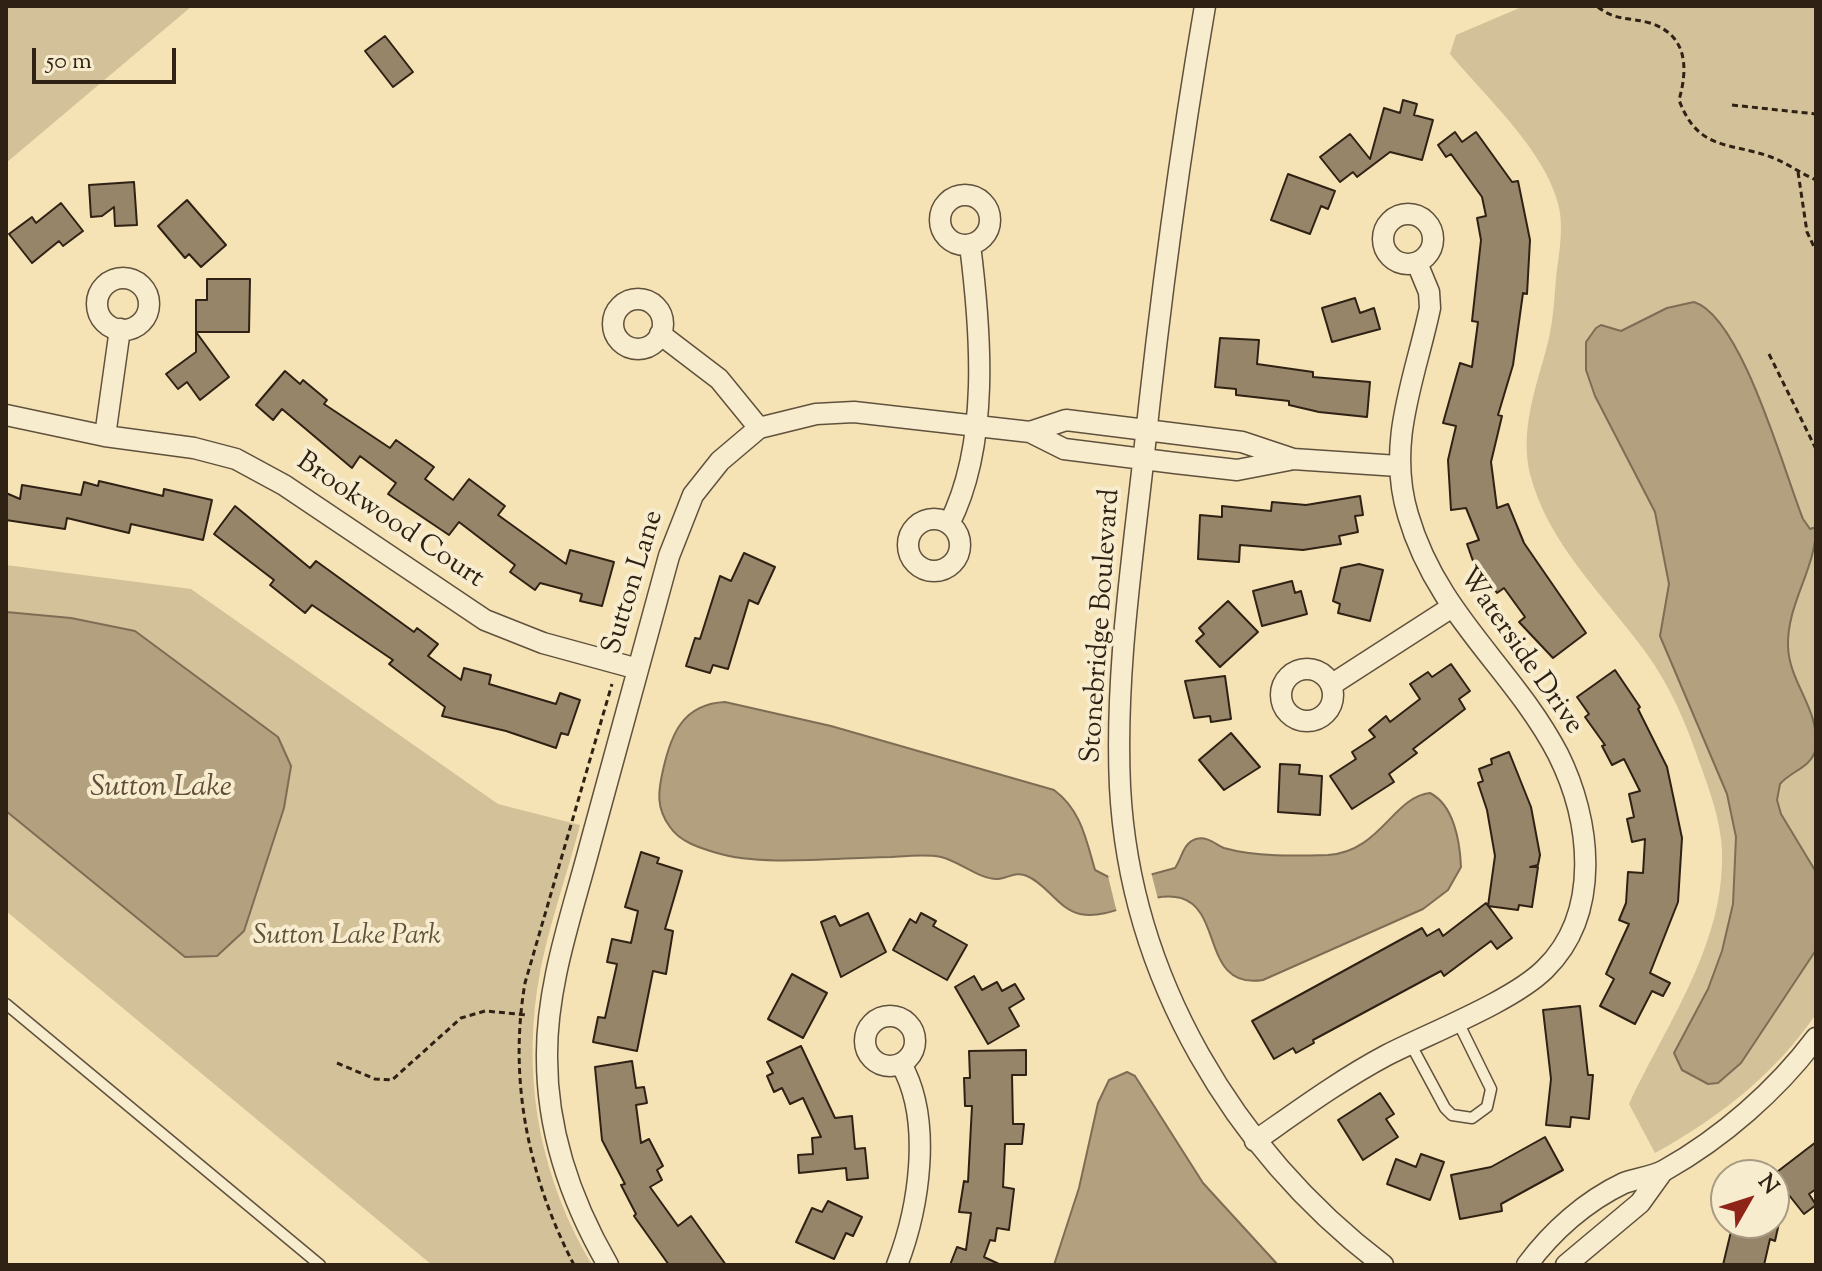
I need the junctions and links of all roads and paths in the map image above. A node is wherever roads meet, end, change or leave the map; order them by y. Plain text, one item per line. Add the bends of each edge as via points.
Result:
1 (1205, 6) edge
2 (1598, 7) edge
3 (1732, 105) dead end
4 (1816, 114) edge
5 (1798, 172) junction
6 (1816, 180) edge
7 (970, 245) dead end
8 (1816, 251) edge
9 (1417, 263) dead end
10 (120, 329) dead end
11 (660, 334) dead end
12 (1769, 354) dead end
13 (6, 415) edge
14 (759, 428) junction
15 (976, 428) junction
16 (1146, 429) junction
17 (1030, 432) junction
18 (105, 436) junction
19 (1816, 449) edge
20 (1143, 459) junction
21 (1293, 459) junction
22 (1398, 466) junction
23 (949, 524) dead end
24 (1452, 607) junction
25 (638, 669) junction
26 (1331, 685) dead end
27 (6, 1004) edge
28 (549, 1018) junction
29 (1457, 1020) junction
30 (1816, 1038) edge
31 (1410, 1043) junction
32 (337, 1063) dead end
33 (901, 1064) dead end
34 (1255, 1141) junction
35 (1663, 1171) junction
36 (320, 1265) edge
37 (608, 1265) edge
38 (897, 1265) edge
39 (1383, 1265) edge
40 (1527, 1265) edge
41 (1566, 1265) edge

1 - 16 street, Stonebridge Boulevard
2 - 5 path via 1611,18 1664,29 1674,41 1687,75 1679,100 1697,130 1711,141 1767,155
3 - 4 path
5 - 6 path
5 - 8 path via 1807,232
7 - 15 street via 976,293
9 - 22 street, Waterside Drive via 1430,308 1410,376
10 - 18 street
11 - 14 street via 719,379
12 - 19 path
13 - 18 street, Brookwood Court
14 - 15 street, Sutton Lane via 816,414 854,412
14 - 25 street, Sutton Lane via 706,476 684,513
15 - 17 street, Sutton Lane
15 - 23 street via 963,497
16 - 17 street, Sutton Lane via 1066,420
16 - 20 street, Stonebridge Boulevard
16 - 21 street, Sutton Lane via 1242,442
17 - 20 street via 1064,449
18 - 25 street, Brookwood Court via 236,459 284,485 485,620 543,643
20 - 21 street via 1237,470
20 - 34 street, Stonebridge Boulevard via 1119,729 1131,871 1160,968 1191,1041
21 - 22 street, Sutton Lane
22 - 24 street, Waterside Drive via 1417,545
24 - 26 street
24 - 29 street, Waterside Drive via 1558,754 1583,828 1586,870 1576,922 1546,968 1523,987
25 - 28 street, Sutton Lane
27 - 36 lane
28 - 32 path via 473,1012 452,1023 392,1080 375,1079
28 - 37 street, Sutton Lane via 548,1072 558,1146 587,1228
29 - 31 street, Waterside Drive
29 - 31 lane via 1491,1089 1487,1107 1472,1118 1452,1115 1445,1108
30 - 35 street via 1758,1102
31 - 34 street, Waterside Drive via 1344,1079
33 - 38 street via 915,1100 919,1164 917,1197
34 - 39 street, Stonebridge Boulevard via 1300,1195
35 - 40 street via 1602,1195 1554,1234
35 - 41 street via 1640,1203

